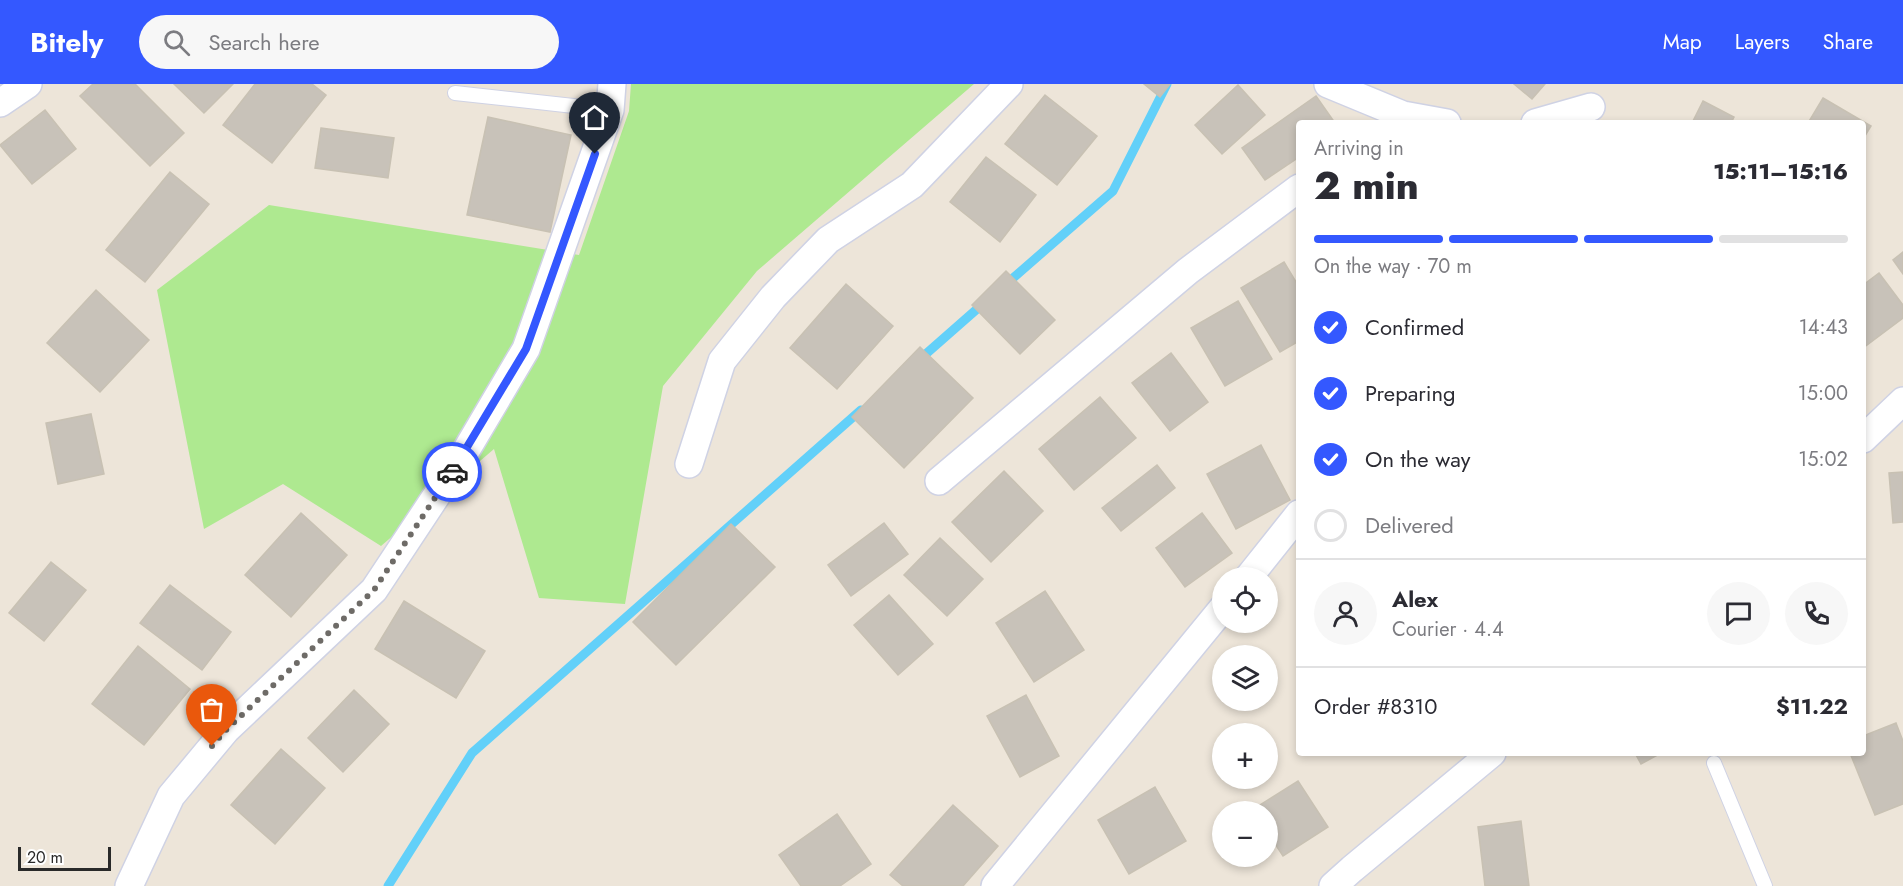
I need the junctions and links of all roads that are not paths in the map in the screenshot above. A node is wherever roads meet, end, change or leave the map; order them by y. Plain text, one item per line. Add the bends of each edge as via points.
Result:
1 (28, 84) edge
2 (1009, 84) edge
3 (1328, 84) edge
4 (455, 93) dead end
5 (611, 97) edge
6 (0, 103) edge
7 (1591, 105) edge
8 (1397, 119) edge
9 (1544, 120) edge
10 (1296, 190) edge
11 (1903, 401) edge
12 (1866, 436) edge
13 (689, 464) dead end
14 (939, 481) dead end
15 (1296, 518) edge
16 (1257, 567) edge
17 (1212, 621) edge
18 (1488, 756) edge
19 (1713, 763) dead end
20 (129, 886) edge
21 (995, 886) edge
22 (1333, 886) edge
23 (1765, 886) edge

1 - 6 street
2 - 13 street via 912,185 828,240 773,297 722,361
3 - 8 street
4 - 5 lane
5 - 20 street via 526,349 464,454 374,590 226,730 171,796
7 - 9 street
10 - 14 street via 1188,271
11 - 12 street
15 - 16 street
17 - 21 street
18 - 22 street
19 - 23 lane

